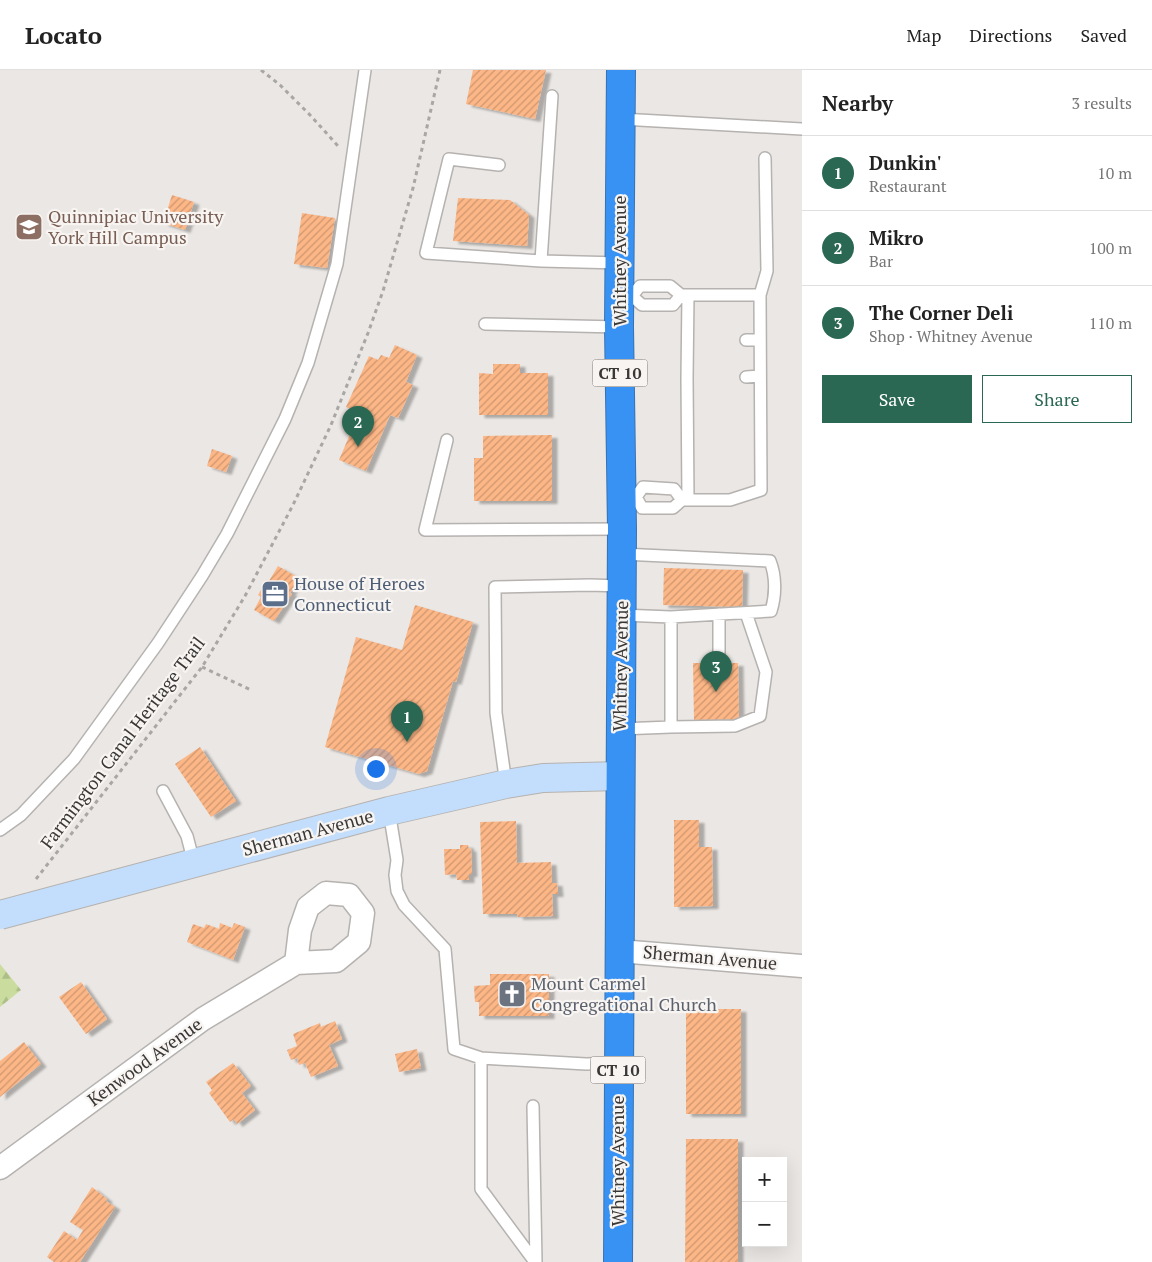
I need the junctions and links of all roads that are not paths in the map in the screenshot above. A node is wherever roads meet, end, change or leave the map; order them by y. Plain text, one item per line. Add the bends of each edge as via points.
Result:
1 (365, 70) edge
2 (621, 70) edge
3 (552, 96) dead end
4 (620, 119) junction
5 (802, 129) edge
6 (765, 158) dead end
7 (499, 165) dead end
8 (541, 261) junction
9 (620, 263) junction
10 (684, 295) junction
11 (760, 295) junction
12 (626, 296) junction
13 (485, 324) dead end
14 (619, 327) junction
15 (746, 340) dead end
16 (760, 340) junction
17 (760, 376) junction
18 (746, 377) dead end
19 (447, 440) dead end
20 (629, 498) junction
21 (685, 500) junction
22 (622, 542) junction
23 (621, 586) junction
24 (746, 613) junction
25 (719, 614) junction
26 (621, 615) junction
27 (671, 617) junction
28 (719, 653) dead end
29 (620, 728) junction
30 (671, 728) junction
31 (620, 776) junction
32 (506, 784) junction
33 (162, 791) dead end
34 (389, 811) junction
35 (0, 830) edge
36 (194, 863) junction
37 (0, 915) edge
38 (619, 951) junction
39 (296, 964) dead end
40 (802, 966) edge
41 (481, 1058) junction
42 (618, 1063) junction
43 (533, 1106) dead end
44 (0, 1168) edge
45 (535, 1262) edge
46 (618, 1262) edge

1 - 35 lane via 337,264 308,363 284,419 227,534 158,643 74,759 26,810
2 - 4 highway, Whitney Avenue / CT 10
3 - 8 lane
4 - 5 lane
4 - 9 highway, Whitney Avenue / CT 10
6 - 11 lane via 767,271
7 - 8 lane via 449,159 426,253
8 - 9 lane
9 - 12 highway, Whitney Avenue / CT 10
10 - 11 lane
10 - 12 lane via 670,286 640,286
10 - 12 lane via 673,305 642,305
10 - 21 lane via 693,341
11 - 16 lane
12 - 14 highway, Whitney Avenue / CT 10
13 - 14 lane
14 - 20 highway, Whitney Avenue / CT 10
15 - 16 lane
16 - 17 lane
17 - 18 lane
17 - 21 lane via 761,490 730,500
19 - 22 lane via 425,530
20 - 21 lane via 642,508 673,508
20 - 21 lane via 644,488 674,489
20 - 22 highway, Whitney Avenue / CT 10
22 - 23 highway, Whitney Avenue / CT 10
22 - 24 lane via 770,561 774,571 771,611
23 - 26 highway, Whitney Avenue / CT 10
23 - 32 lane via 495,587 496,713
24 - 25 lane
24 - 30 lane via 766,672 760,716 736,726
25 - 27 lane
25 - 28 lane
26 - 27 lane
26 - 29 highway, Whitney Avenue / CT 10
27 - 30 lane
29 - 30 lane
29 - 31 highway, Whitney Avenue / CT 10
31 - 32 main road, Sherman Avenue via 543,778
31 - 38 highway, Whitney Avenue / CT 10
32 - 34 main road, Sherman Avenue
33 - 36 lane via 187,836
34 - 36 main road, Sherman Avenue
34 - 41 lane via 397,860 397,891 404,905 445,949 454,1049
36 - 37 main road, Sherman Avenue, bridge
38 - 40 street, Sherman Avenue
38 - 42 highway, Whitney Avenue / CT 10
39 - 44 street, Kenwood Avenue via 203,1019
41 - 42 lane
41 - 45 lane via 481,1189
42 - 46 highway, Whitney Avenue / CT 10
43 - 45 lane

